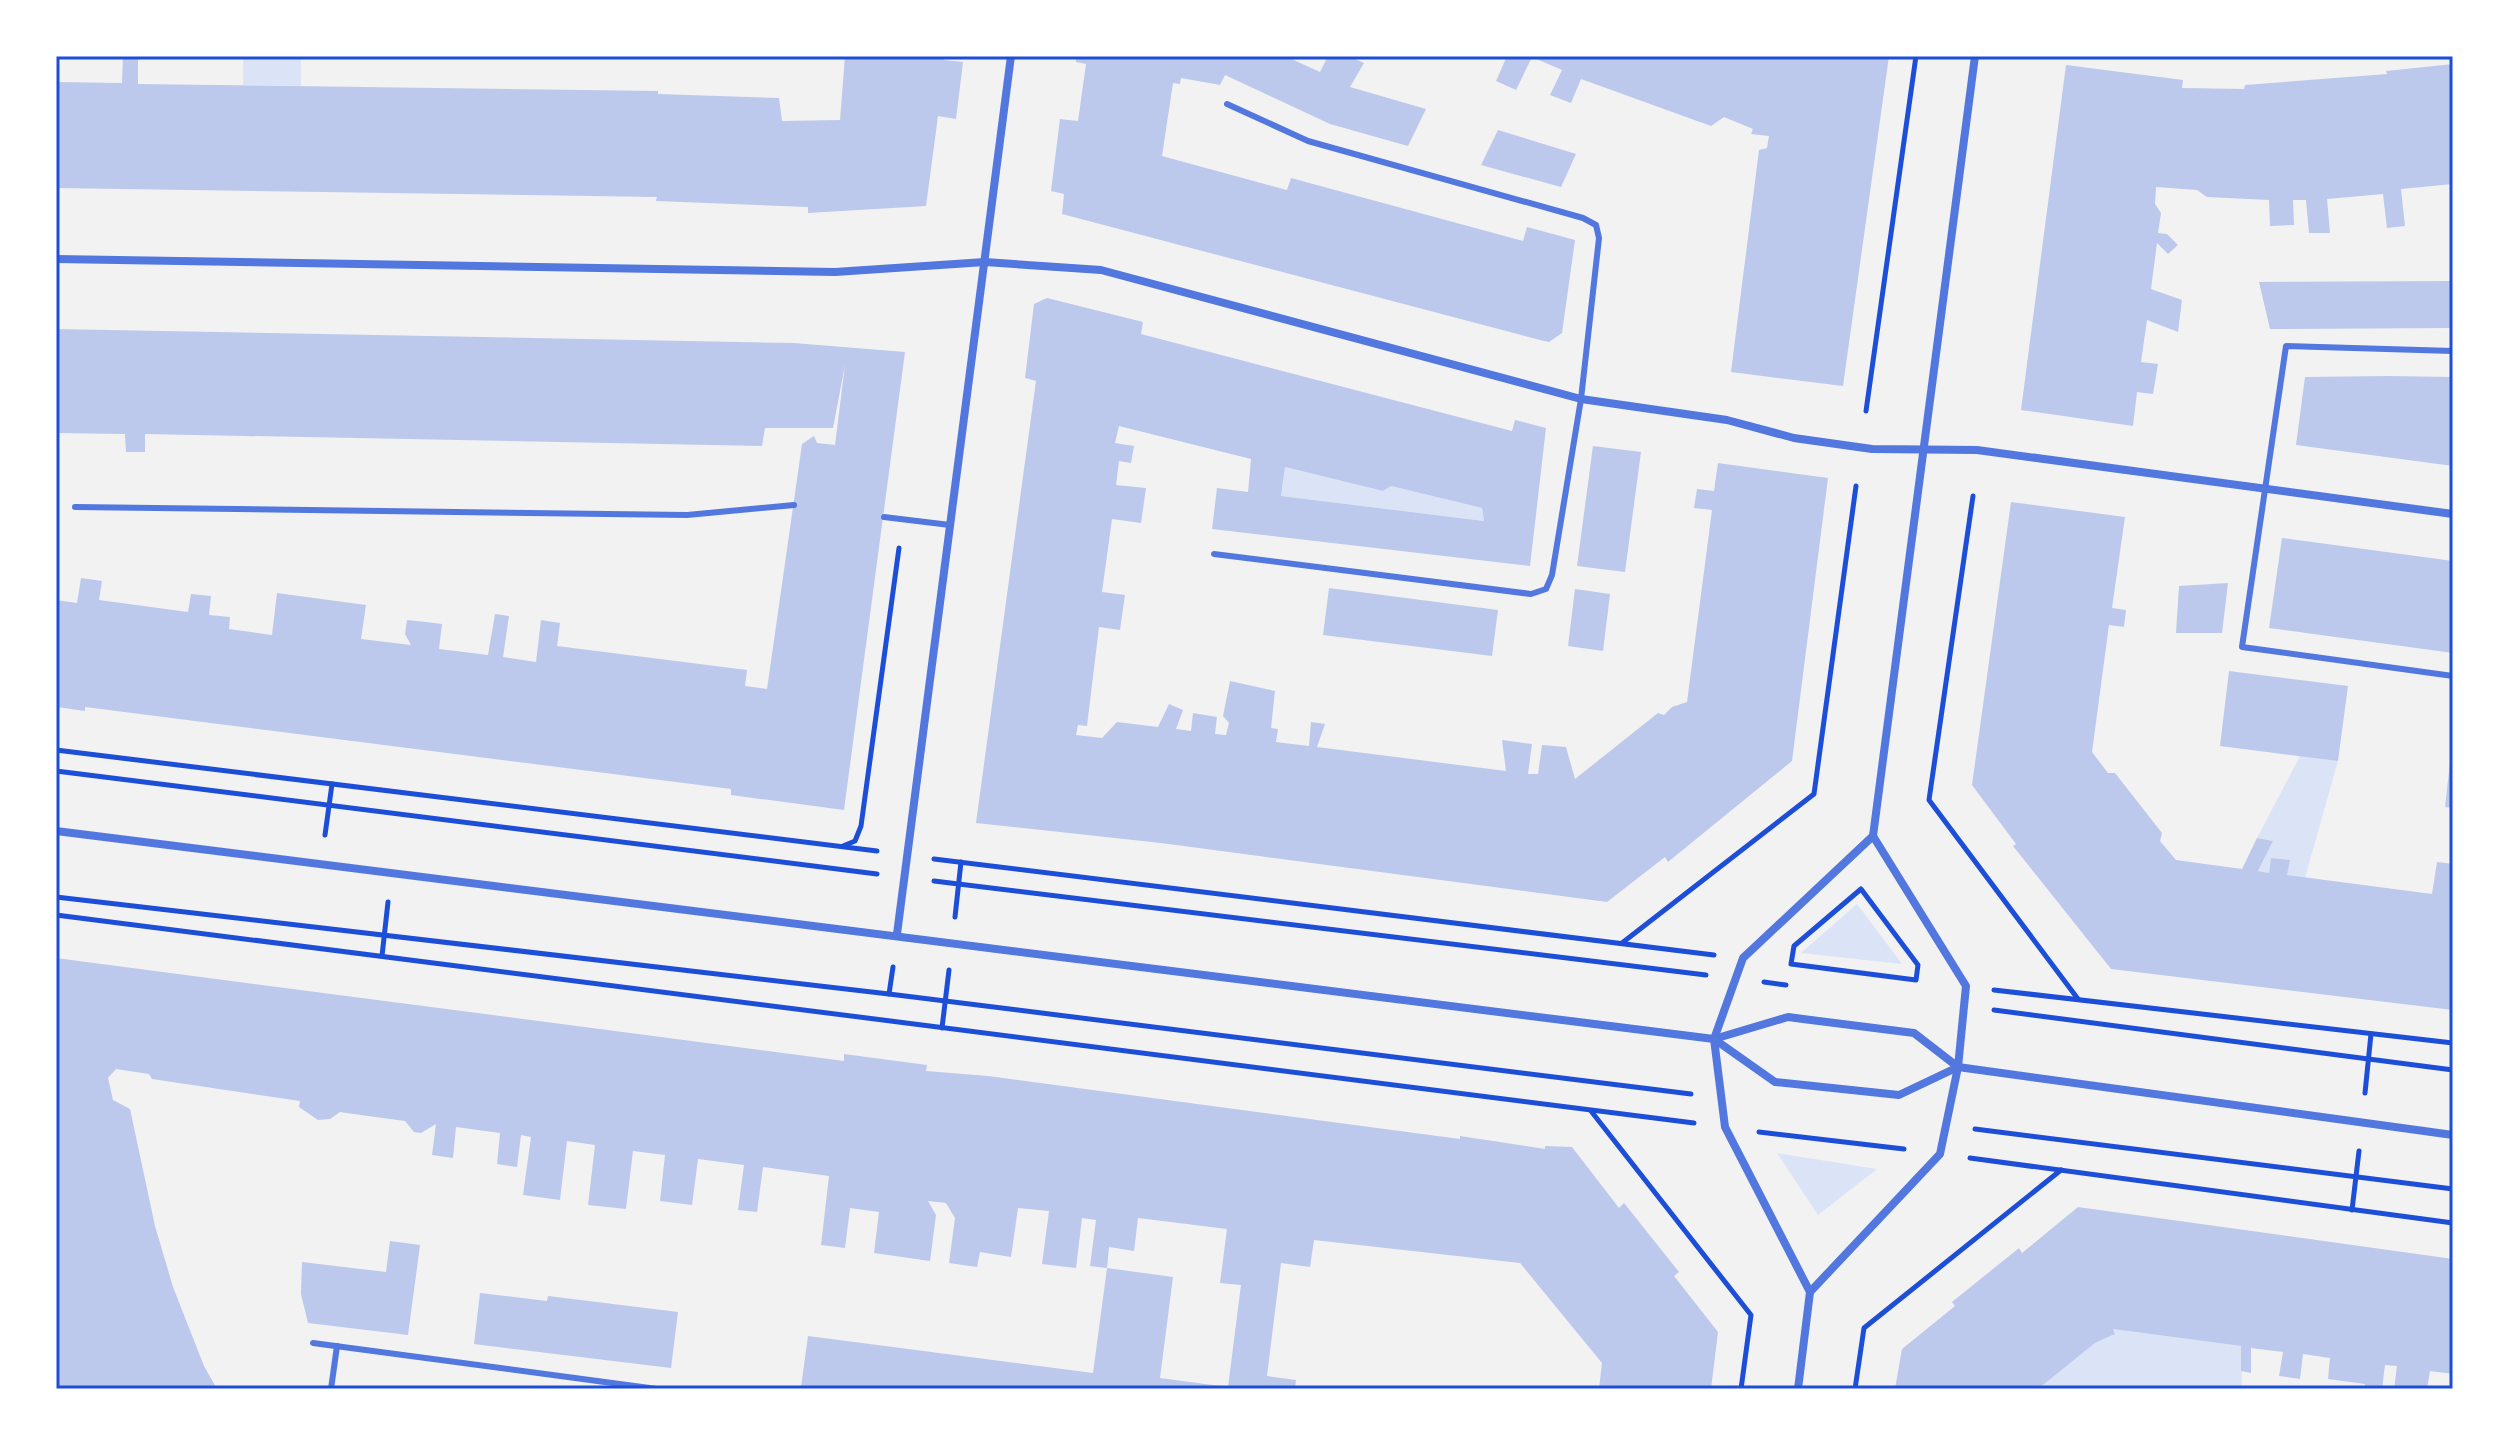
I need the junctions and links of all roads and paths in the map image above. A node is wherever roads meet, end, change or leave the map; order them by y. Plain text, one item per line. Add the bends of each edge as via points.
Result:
1 (1011, 56) edge
2 (1916, 56) edge
3 (1975, 56) edge
4 (1227, 104) dead end
5 (56, 259) edge
6 (985, 262) junction
7 (2453, 351) edge
8 (1581, 399) junction
9 (1866, 411) dead end
10 (1924, 449) junction
11 (1856, 486) dead end
12 (2262, 488) junction
13 (1973, 496) dead end
14 (794, 505) dead end
15 (75, 507) dead end
16 (2453, 514) edge
17 (884, 517) dead end
18 (903, 519) junction
19 (950, 525) junction
20 (1214, 554) dead end
21 (2453, 676) edge
22 (56, 750) edge
23 (56, 771) edge
24 (332, 784) junction
25 (329, 805) junction
26 (56, 831) edge
27 (1873, 836) junction
28 (961, 862) dead end
29 (322, 864) junction
30 (391, 872) junction
31 (902, 877) junction
32 (56, 897) edge
33 (56, 915) edge
34 (897, 934) junction
35 (385, 935) junction
36 (1621, 943) junction
37 (382, 956) junction
38 (1743, 958) junction
39 (1791, 964) joint
40 (1736, 979) junction
41 (1793, 986) dead end
42 (1966, 986) junction
43 (2078, 999) junction
44 (1964, 1006) junction
45 (1714, 1039) junction
46 (2453, 1043) edge
47 (1958, 1067) junction
48 (2453, 1070) edge
49 (1721, 1098) junction
50 (1591, 1111) junction
51 (1946, 1126) junction
52 (1725, 1127) junction
53 (2453, 1135) edge
54 (1940, 1154) junction
55 (2061, 1170) junction
56 (2453, 1189) edge
57 (2453, 1223) edge
58 (1810, 1292) junction
59 (313, 1343) dead end
60 (337, 1346) junction
61 (331, 1389) edge
62 (657, 1389) edge
63 (1741, 1389) edge
64 (1798, 1389) edge
65 (1855, 1389) edge

1 - 6 street
2 - 9 path
3 - 10 street
4 - 8 lane via 1308,141 1596,225 1599,238
5 - 6 street via 835,272
6 - 8 street via 1101,270
6 - 19 street
7 - 12 lane via 2286,346
8 - 10 street via 1751,425 1807,440
8 - 20 lane via 1546,589 1531,594
10 - 12 street via 1977,450
10 - 27 street
11 - 36 path via 1814,794
12 - 16 street
12 - 21 lane via 2242,647
13 - 43 path via 1929,800
14 - 15 lane via 687,515
17 - 18 lane
18 - 19 lane
18 - 24 path via 861,826 855,841 843,847
19 - 31 street
22 - 24 path
23 - 25 path
24 - 25 path
25 - 29 path
25 - 31 path
26 - 29 street
27 - 38 street
27 - 42 street
28 - 36 path
29 - 30 street
30 - 34 street
30 - 35 path
31 - 34 street
31 - 40 path
32 - 35 path
33 - 37 path
34 - 45 street
35 - 37 path
35 - 49 path
36 - 38 path
37 - 50 path
38 - 40 street
39 - 39 path via 1916,980 1918,965 1861,889 1794,946
40 - 41 path
40 - 45 street
42 - 43 path
42 - 44 street
43 - 46 path
44 - 47 street
44 - 48 path
45 - 47 street via 1788,1017 1914,1033
45 - 47 street via 1775,1082 1899,1095
45 - 49 street
47 - 51 street
47 - 53 street
49 - 52 street
50 - 52 path
50 - 63 path via 1751,1315
51 - 54 street
51 - 56 path
52 - 54 path
52 - 58 street
54 - 55 path
54 - 58 street
55 - 57 path
55 - 65 path via 1864,1328
58 - 64 street
59 - 60 lane
60 - 61 lane
60 - 62 lane

